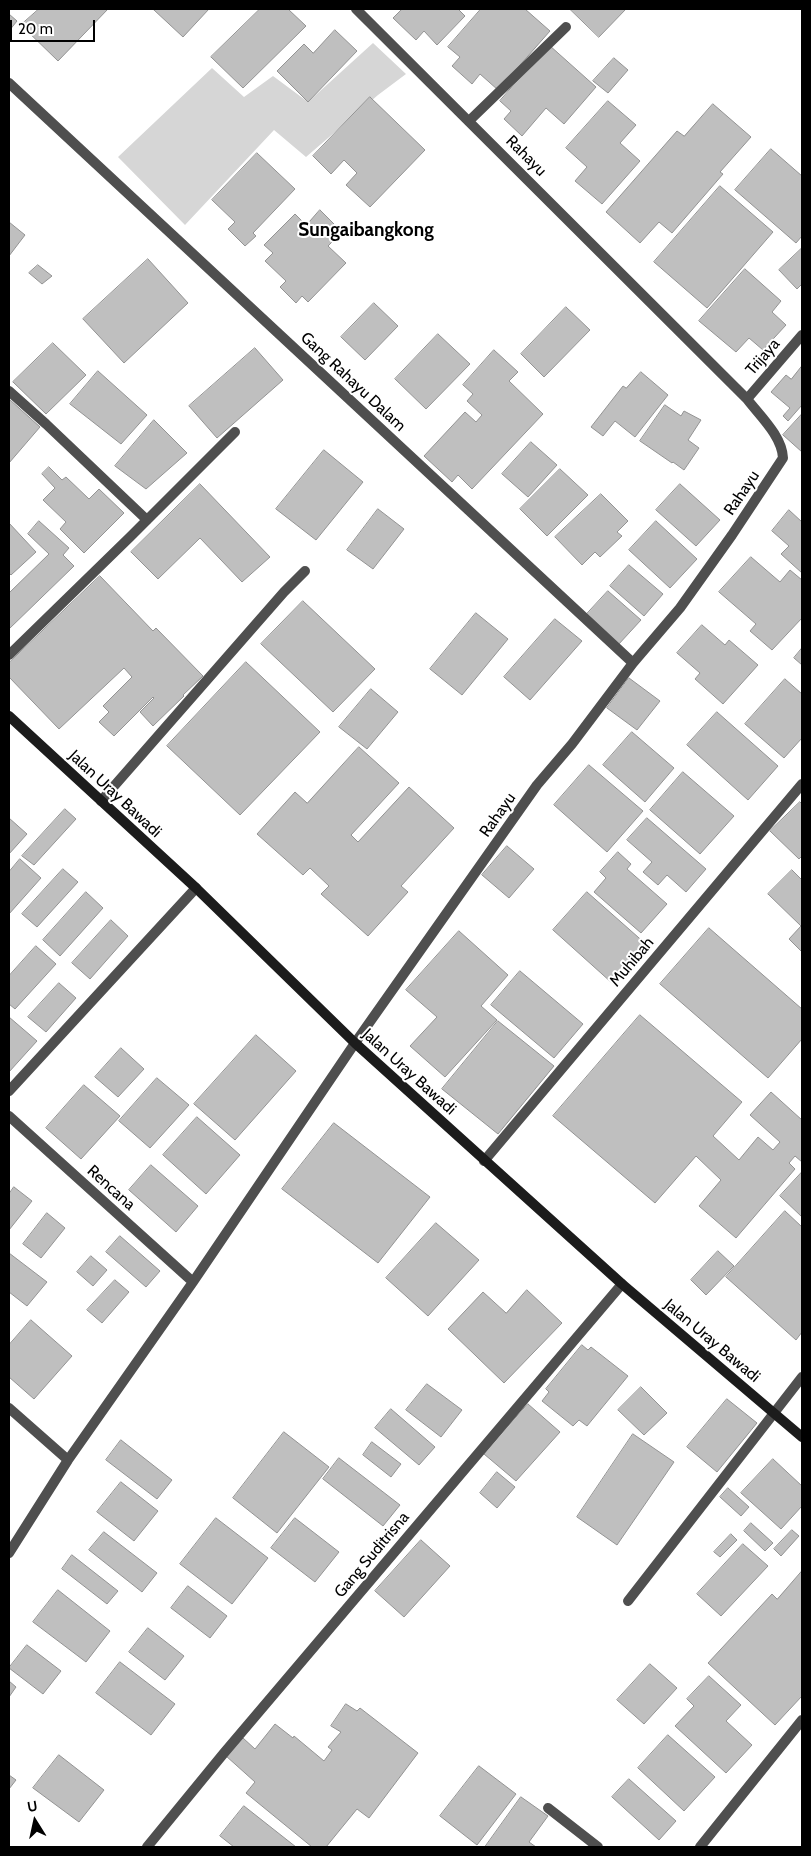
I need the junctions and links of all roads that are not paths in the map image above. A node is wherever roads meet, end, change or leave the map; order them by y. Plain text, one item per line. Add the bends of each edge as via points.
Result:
1 (356, 9) edge
2 (566, 26) dead end
3 (9, 83) edge
4 (469, 121) junction
5 (802, 336) edge
6 (9, 391) edge
7 (747, 399) junction
8 (235, 432) dead end
9 (147, 520) junction
10 (305, 571) dead end
11 (9, 655) edge
12 (633, 663) junction
13 (9, 716) edge
14 (802, 784) edge
15 (101, 801) junction
16 (196, 888) junction
17 (355, 1043) junction
18 (9, 1091) edge
19 (9, 1116) edge
20 (484, 1160) junction
21 (193, 1282) junction
22 (622, 1284) junction
23 (802, 1377) edge
24 (9, 1408) edge
25 (775, 1413) junction
26 (802, 1437) edge
27 (68, 1460) junction
28 (9, 1553) edge
29 (628, 1601) dead end
30 (802, 1720) edge
31 (548, 1808) dead end
32 (147, 1847) edge
33 (598, 1847) edge
34 (700, 1847) edge

1 - 4 street, Rahayu
2 - 4 street
3 - 12 street, Gang Rahayu Dalam
4 - 7 street, Rahayu
5 - 7 street, Trijaya
6 - 9 street
7 - 12 street, Rahayu via 780,443 782,461 680,608
8 - 9 street
9 - 11 street
10 - 15 street
12 - 17 street, Rahayu via 537,785
13 - 15 street, Jalan Uray Bawadi
14 - 20 street, Muhibah
15 - 16 street, Jalan Uray Bawadi
16 - 17 street, Jalan Uray Bawadi
16 - 18 street
17 - 20 street, Jalan Uray Bawadi
17 - 21 street, Rahayu
19 - 21 street, Rencana
20 - 22 street, Jalan Uray Bawadi
21 - 27 street, Rahayu
22 - 25 street, Jalan Uray Bawadi
22 - 32 street, Gang Suditrisna
23 - 25 street
24 - 27 street
25 - 26 street, Jalan Uray Bawadi
25 - 29 street
27 - 28 street, Rahayu
30 - 34 street
31 - 33 street

